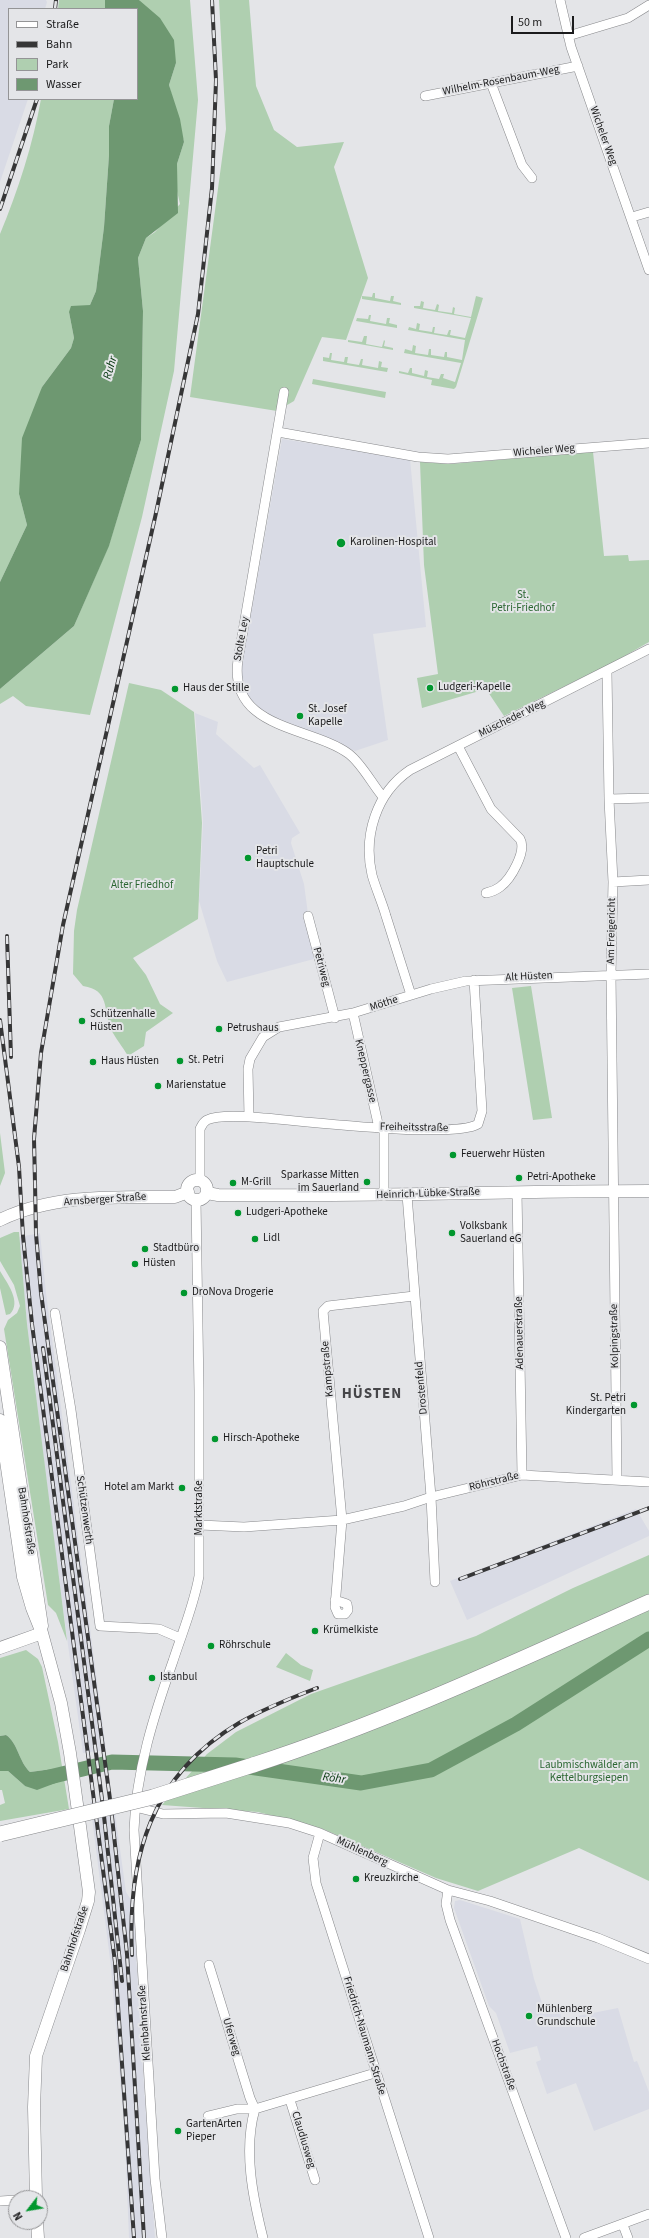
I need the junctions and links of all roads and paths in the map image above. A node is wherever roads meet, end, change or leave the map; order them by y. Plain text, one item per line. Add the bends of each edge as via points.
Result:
1 (560, 0) edge
2 (649, 5) edge
3 (568, 36) junction
4 (578, 66) junction
5 (491, 83) junction
6 (425, 96) dead end
7 (532, 178) dead end
8 (649, 212) edge
9 (632, 217) junction
10 (649, 270) edge
11 (284, 392) dead end
12 (278, 432) junction
13 (649, 443) edge
14 (649, 649) edge
15 (607, 672) junction
16 (458, 746) junction
17 (382, 797) junction
18 (649, 798) edge
19 (609, 799) junction
20 (649, 880) edge
21 (613, 882) junction
22 (486, 893) dead end
23 (308, 916) dead end
24 (611, 974) junction
25 (649, 974) edge
26 (474, 980) junction
27 (411, 995) junction
28 (353, 1014) junction
29 (334, 1018) junction
30 (249, 1117) junction
31 (381, 1128) junction
32 (200, 1180) junction
33 (614, 1191) junction
34 (649, 1191) edge
35 (207, 1192) junction
36 (517, 1192) junction
37 (407, 1195) junction
38 (192, 1196) junction
39 (384, 1196) junction
40 (0, 1220) edge
41 (414, 1296) junction
42 (55, 1313) dead end
43 (0, 1347) edge
44 (4, 1412) edge
45 (0, 1420) edge
46 (2, 1448) edge
47 (522, 1475) junction
48 (617, 1480) junction
49 (649, 1482) edge
50 (431, 1497) junction
51 (342, 1520) junction
52 (200, 1525) junction
53 (435, 1582) dead end
54 (335, 1600) dead end
55 (649, 1602) edge
56 (42, 1633) junction
57 (180, 1638) junction
58 (0, 1648) edge
59 (135, 1807) junction
60 (320, 1833) junction
61 (0, 1834) edge
62 (448, 1890) junction
63 (649, 1959) edge
64 (209, 1965) dead end
65 (375, 2073) junction
66 (290, 2100) junction
67 (256, 2109) junction
68 (208, 2116) dead end
69 (315, 2180) dead end
70 (36, 2190) edge
71 (649, 2214) edge
72 (623, 2225) junction
73 (162, 2238) edge
74 (263, 2238) edge
75 (429, 2238) edge
76 (566, 2238) edge
77 (584, 2238) edge
78 (628, 2238) edge

1 - 3 street, Wicheler Weg
2 - 3 street via 628,18
3 - 4 street, Wicheler Weg
4 - 5 street, Wilhelm-Rosenbaum-Weg
4 - 9 street, Wicheler Weg
5 - 6 street, Wilhelm-Rosenbaum-Weg
5 - 7 street via 522,165
8 - 9 street
9 - 10 street, Wicheler Weg
11 - 12 street, Stolte Ley
12 - 13 street, Wicheler Weg via 418,457 439,458
12 - 17 street, Stolte Ley via 237,664 238,680 246,699 258,713 280,726 349,754
14 - 15 street, Müscheder Weg
15 - 16 street, Müscheder Weg
15 - 19 street, Am Freigericht
16 - 17 street, Müscheder Weg via 410,770 393,783
16 - 22 street via 491,809 520,839 522,845 522,853 503,884
17 - 27 street, Möthe via 373,825 369,855 375,885
18 - 19 street
19 - 21 street, Am Freigericht
20 - 21 street
21 - 24 street, Am Freigericht
23 - 29 street, Petriweg
24 - 25 street, Alt Hüsten
24 - 26 street, Alt Hüsten
24 - 33 street, Am Freigericht
26 - 27 street, Alt Hüsten via 440,986
26 - 31 street, Freiheitsstraße via 482,1111 480,1120 475,1126 464,1128
27 - 28 street, Möthe
28 - 29 street, Möthe
28 - 31 street, Kneppergasse
29 - 30 street, Möthe via 285,1025 263,1037 248,1064
30 - 31 street, Freiheitsstraße
30 - 32 street, Freiheitsstraße via 214,1118 204,1122 200,1129
31 - 39 street, Kneppergasse
32 - 35 street via 207,1186
32 - 38 street via 194,1180 189,1184
33 - 34 street, Heinrich-Lübke-Straße
33 - 36 street, Heinrich-Lübke-Straße
33 - 48 street, Kolpingstraße
35 - 38 street via 203,1198
35 - 39 street, Heinrich-Lübke-Straße via 218,1195
36 - 37 street, Heinrich-Lübke-Straße
36 - 47 street, Adenauerstraße
37 - 39 street, Heinrich-Lübke-Straße
37 - 41 street, Drostenfeld
38 - 40 street, Arnsberger Straße via 71,1200 13,1213
38 - 52 street, Marktstraße
41 - 50 street, Drostenfeld
41 - 51 street, Kampstraße via 328,1306 323,1311
42 - 57 street, Schützenwerth via 71,1410 100,1626 159,1629
43 - 44 street
44 - 56 street, Bahnhofstraße via 41,1608
45 - 46 street, Bahnhofstraße
46 - 56 street, Bahnhofstraße via 23,1577
47 - 48 street, Röhrstraße
47 - 50 street, Röhrstraße
48 - 49 street, Röhrstraße
50 - 51 street, Röhrstraße
50 - 53 street, Drostenfeld
51 - 52 street, Röhrstraße via 244,1527
51 - 54 street
52 - 57 street, Marktstraße via 199,1576 194,1600
55 - 61 main road, bridge via 352,1730 281,1756 153,1796
56 - 58 street
56 - 70 street, Bahnhofstraße via 61,1703 89,1892 88,1902 36,2056
57 - 59 street, Marktstraße via 157,1706
59 - 60 street, Mühlenberg via 163,1814 249,1815 289,1822
59 - 73 street, Kleinbahnstraße via 134,1854
60 - 62 street, Mühlenberg
60 - 65 street, Friedrich-Naumann-Straße via 314,1858 316,1883
62 - 63 street, Mühlenberg via 490,1901 591,1935
62 - 76 street, Hochstraße via 446,1904 450,1920
64 - 67 street, Uferweg via 250,2098
65 - 66 street
65 - 75 street, Friedrich-Naumann-Straße
66 - 67 street
66 - 69 street, Claudiusweg
67 - 68 street via 236,2109
67 - 74 street via 251,2124 250,2150 255,2206
71 - 72 street
72 - 77 street
72 - 78 street

